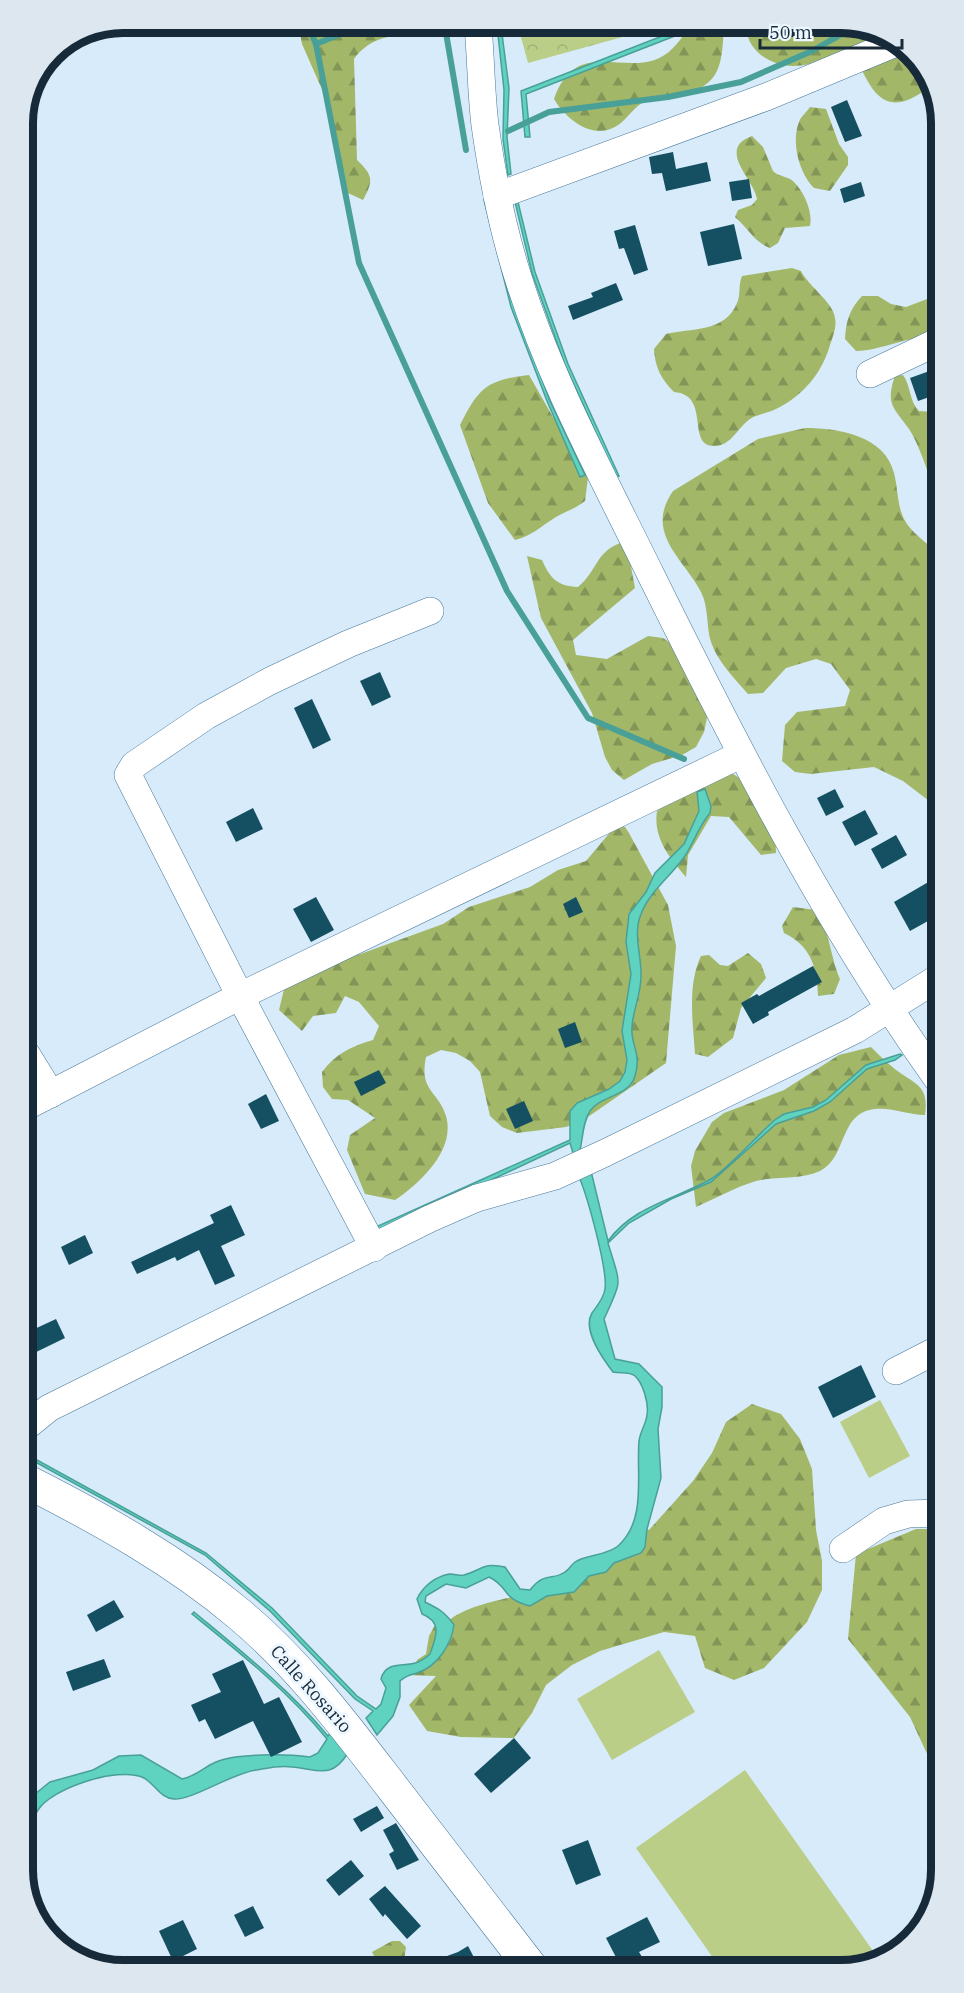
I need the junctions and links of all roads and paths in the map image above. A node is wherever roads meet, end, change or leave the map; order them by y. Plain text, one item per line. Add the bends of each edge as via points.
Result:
1 (478, 33) edge
2 (888, 46) edge
3 (497, 196) junction
4 (931, 345) edge
5 (870, 374) dead end
6 (430, 611) dead end
7 (740, 755) junction
8 (931, 982) edge
9 (240, 996) junction
10 (888, 1010) junction
11 (33, 1065) edge
12 (931, 1070) edge
13 (51, 1094) junction
14 (33, 1103) edge
15 (374, 1248) junction
16 (931, 1353) edge
17 (896, 1371) dead end
18 (33, 1421) edge
19 (33, 1485) edge
20 (931, 1513) edge
21 (843, 1549) dead end
22 (525, 1960) edge

1 - 3 street via 485,124
2 - 3 street via 766,97
3 - 7 street via 516,273 538,335 578,426
4 - 5 street
6 - 9 street via 348,644 224,706 134,765 128,775
7 - 9 street
7 - 10 street
8 - 10 street
9 - 13 street
9 - 15 street
10 - 12 street
10 - 15 street via 605,1153 555,1176 477,1198
11 - 13 street
13 - 14 street
15 - 18 street via 49,1408
16 - 17 street
19 - 22 main road, Calle Rosario via 185,1572 257,1631 327,1704
20 - 21 street via 908,1514 884,1521

